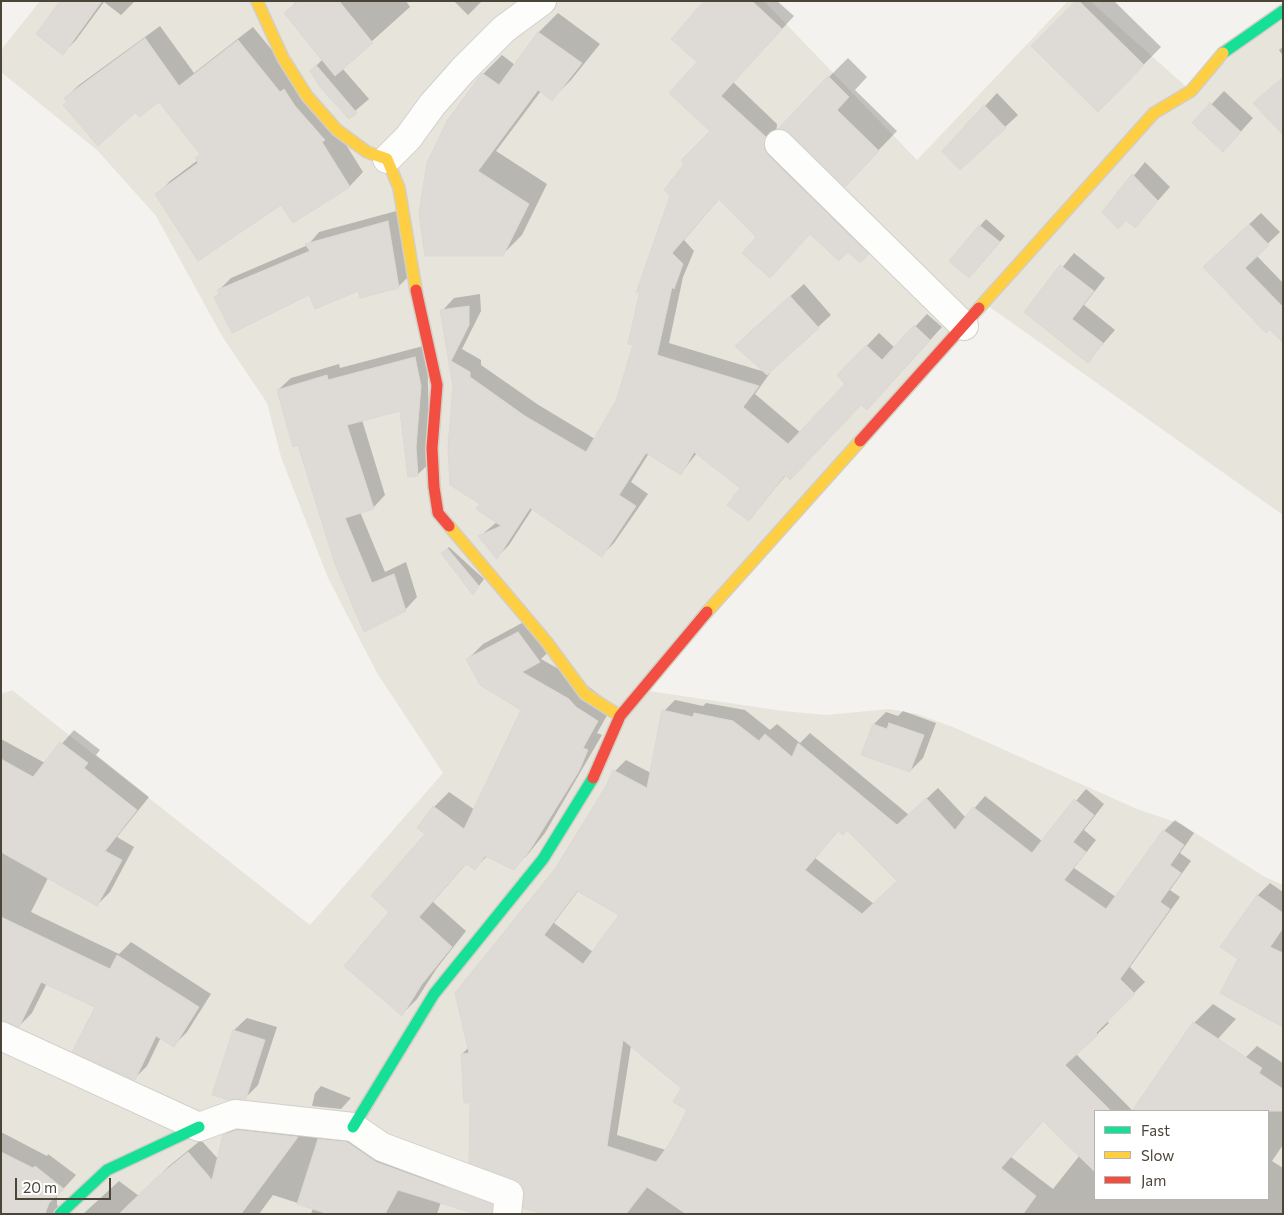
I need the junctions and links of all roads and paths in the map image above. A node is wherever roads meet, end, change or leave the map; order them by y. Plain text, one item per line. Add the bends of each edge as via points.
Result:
1 (257, 1) edge
2 (542, 1) edge
3 (1283, 11) edge
4 (779, 144) dead end
5 (387, 159) junction
6 (964, 326) junction
7 (620, 716) junction
8 (1, 1036) edge
9 (199, 1127) junction
10 (353, 1127) junction
11 (60, 1214) edge
12 (507, 1214) edge

1 - 5 street via 283,58 307,96 337,130 368,152
2 - 5 street via 504,29 470,63
3 - 6 street via 1221,54 1191,91 1154,113
4 - 6 street
5 - 7 street via 399,188 412,273 438,386 432,448 438,513 546,641 585,694
6 - 7 street via 737,577
7 - 10 street via 593,778 543,859 434,994
8 - 9 street
9 - 10 street via 235,1114
9 - 11 street via 107,1170
10 - 12 street via 382,1147 509,1194

